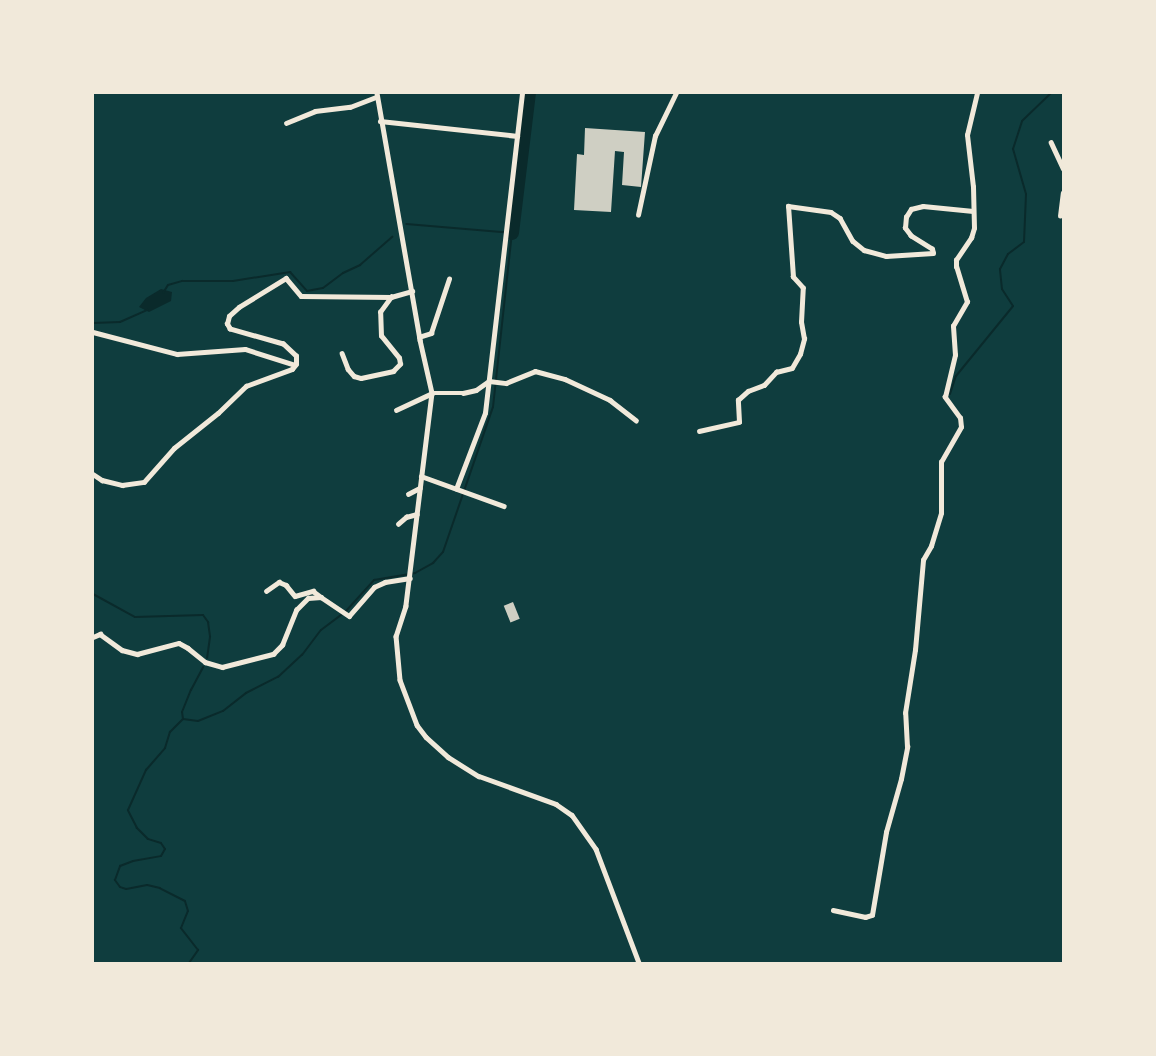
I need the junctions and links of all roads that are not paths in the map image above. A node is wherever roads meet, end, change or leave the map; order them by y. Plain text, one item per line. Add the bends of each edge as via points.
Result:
1 (522, 93) edge
2 (676, 93) edge
3 (977, 93) edge
4 (377, 95) edge
5 (380, 121) junction
6 (286, 123) dead end
7 (517, 136) junction
8 (1052, 142) dead end
9 (1063, 168) edge
10 (1063, 193) edge
11 (974, 211) junction
12 (638, 215) dead end
13 (1060, 216) dead end
14 (449, 279) dead end
15 (412, 291) junction
16 (391, 297) junction
17 (93, 332) edge
18 (419, 337) junction
19 (342, 353) dead end
20 (295, 365) junction
21 (491, 382) junction
22 (432, 393) junction
23 (396, 410) dead end
24 (636, 420) dead end
25 (699, 431) dead end
26 (93, 474) edge
27 (421, 476) junction
28 (420, 488) junction
29 (457, 489) junction
30 (408, 494) dead end
31 (504, 506) dead end
32 (417, 514) junction
33 (398, 524) dead end
34 (410, 577) junction
35 (266, 591) dead end
36 (321, 597) junction
37 (93, 636) edge
38 (832, 910) dead end
39 (639, 963) edge

1 - 7 street
2 - 12 street via 655,135
3 - 11 street via 967,135
4 - 5 street
4 - 6 street via 350,107 315,111
5 - 7 street
5 - 15 street
7 - 21 street
8 - 9 street
10 - 13 street
11 - 25 street via 923,206 911,209 905,228 933,253 886,255 864,250 831,212 788,206 793,277 803,288 804,339 800,354 792,368 776,372 764,385 738,400 739,422
11 - 38 street via 971,238 956,260 967,302 953,326 955,355 945,397 960,418 961,427 941,462 941,513 923,560 901,779 886,832 872,915
14 - 18 street via 431,333
15 - 16 street
15 - 18 street
16 - 19 street via 380,312 381,336 400,364 393,371 361,378 348,369
16 - 20 street via 301,296 286,278 229,316 230,329 283,344 296,356
17 - 20 street via 177,354 245,349
18 - 22 street
20 - 26 street via 246,386 174,448 144,482 122,485
21 - 22 street via 463,393
21 - 24 street via 506,383 536,371 544,372 610,400
21 - 29 street via 485,413
22 - 23 street
22 - 27 street
27 - 28 street
27 - 29 street
28 - 30 street
28 - 32 street
29 - 31 street
32 - 33 street
32 - 34 street
34 - 36 street via 374,587 354,612 345,616
34 - 39 street via 396,645 400,680 417,724 436,747 460,766 556,804 572,815 596,849
35 - 36 street via 279,582 296,596 313,591
36 - 37 street via 302,602 282,645 273,654 222,667 205,662 179,643 137,654 122,650 100,634

